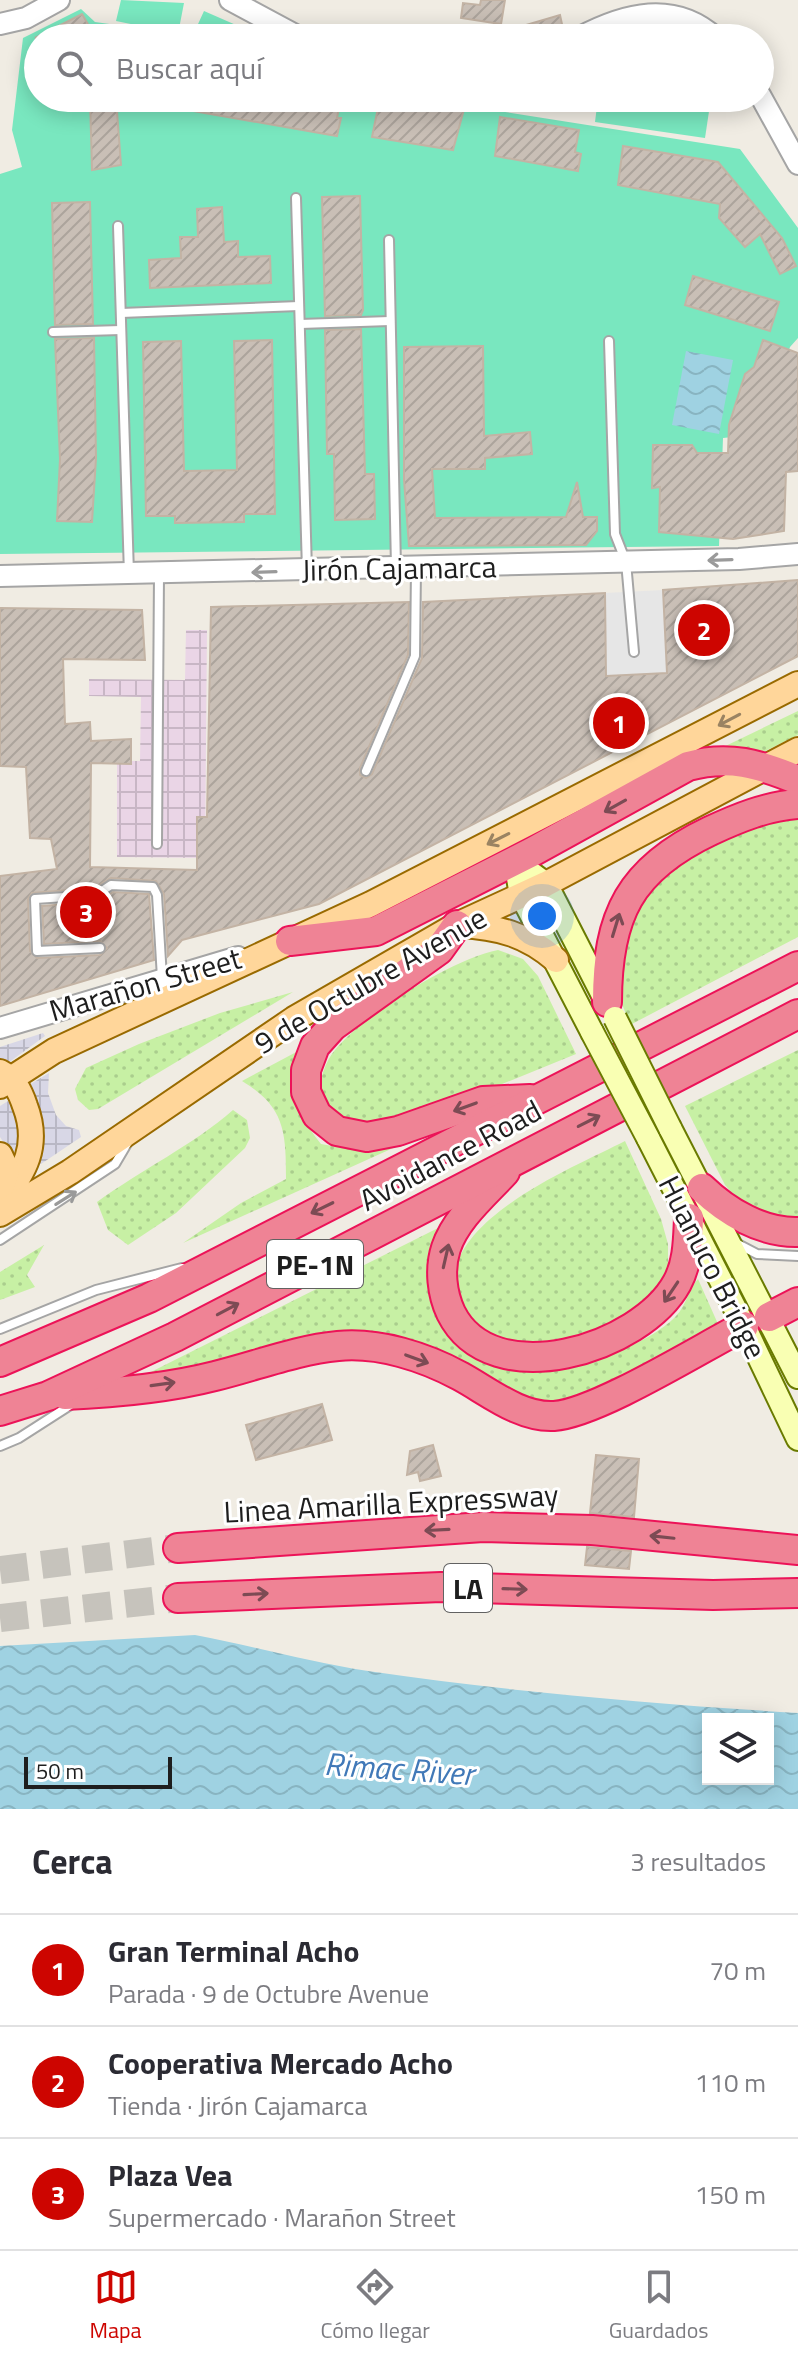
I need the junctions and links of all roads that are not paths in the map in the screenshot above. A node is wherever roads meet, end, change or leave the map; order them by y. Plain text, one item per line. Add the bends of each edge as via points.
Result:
1 (59, 0) edge
2 (230, 0) edge
3 (0, 24) edge
4 (275, 24) edge
5 (609, 24) edge
6 (700, 24) edge
7 (769, 112) edge
8 (798, 164) edge
9 (296, 198) dead end
10 (118, 226) dead end
11 (389, 240) dead end
12 (299, 306) junction
13 (121, 313) junction
14 (390, 321) junction
15 (300, 324) junction
16 (121, 330) junction
17 (53, 332) dead end
18 (609, 341) dead end
19 (798, 554) edge
20 (626, 562) junction
21 (406, 568) junction
22 (307, 571) junction
23 (129, 574) junction
24 (159, 574) junction
25 (0, 576) edge
26 (634, 652) dead end
27 (798, 684) edge
28 (685, 743) junction
29 (798, 750) edge
30 (765, 766) junction
31 (366, 771) dead end
32 (668, 777) junction
33 (798, 780) edge
34 (798, 804) edge
35 (157, 844) dead end
36 (515, 861) junction
37 (546, 884) junction
38 (521, 895) junction
39 (457, 925) junction
40 (290, 941) junction
41 (100, 948) dead end
42 (556, 960) junction
43 (798, 966) edge
44 (162, 978) junction
45 (611, 1010) junction
46 (798, 1014) edge
47 (784, 1026) edge
48 (0, 1028) edge
49 (4, 1078) edge
50 (542, 1099) junction
51 (140, 1122) junction
52 (0, 1155) edge
53 (519, 1156) junction
54 (702, 1188) junction
55 (0, 1191) edge
56 (0, 1203) edge
57 (0, 1214) edge
58 (689, 1218) junction
59 (798, 1232) edge
60 (0, 1240) edge
61 (730, 1241) junction
62 (798, 1256) edge
63 (225, 1257) junction
64 (798, 1302) edge
65 (757, 1321) junction
66 (0, 1329) edge
67 (0, 1362) edge
68 (108, 1368) junction
69 (798, 1377) edge
70 (86, 1394) junction
71 (48, 1396) junction
72 (0, 1411) edge
73 (798, 1439) edge
74 (0, 1446) edge
75 (798, 1533) edge
76 (740, 1545) junction
77 (178, 1548) tunnel mouth
78 (798, 1550) edge
79 (798, 1593) edge
80 (178, 1598) tunnel mouth

1 - 3 street via 26,18
2 - 4 street
5 - 6 street via 658,10
7 - 8 street
9 - 12 lane
10 - 13 lane
11 - 14 lane
12 - 13 lane
12 - 15 lane
13 - 16 lane
14 - 15 lane
14 - 21 lane
15 - 22 lane
16 - 17 lane
16 - 23 lane
18 - 20 lane via 615,534
19 -> 20 street, Jirón Cajamarca
20 - 21 street, Jirón Cajamarca
20 - 26 lane
21 - 22 street, Jirón Cajamarca
21 - 31 lane via 415,656
22 -> 24 street, Jirón Cajamarca
23 - 24 street, Jirón Cajamarca
23 - 25 street, Jirón Cajamarca
24 - 35 lane
27 -> 28 main road, 9 de Octubre Avenue
28 - 32 main road
28 -> 40 main road, 9 de Octubre Avenue
29 - 30 main road, 9 de Octubre Avenue
30 - 32 highway via 713,759
30 - 33 highway
30 - 37 main road, 9 de Octubre Avenue
32 -> 36 highway
45 -> 34 highway via 607,967 617,918 645,873 685,843 721,826 779,805
36 - 37 main road
36 - 38 main road
36 - 40 highway via 376,931
37 - 38 main road, 9 de Octubre Avenue
37 - 45 main road
38 - 39 main road, 9 de Octubre Avenue
38 - 42 main road
39 - 42 main road via 512,932
50 -> 39 highway via 483,1101 367,1137 337,1131 317,1115 306,1092 306,1070 315,1046 354,1008 439,950
39 - 51 main road, 9 de Octubre Avenue via 294,1019
40 - 44 street, Marañon Street
40 - 49 main road, 9 de Octubre Avenue
41 - 44 lane via 37,951 35,899 96,895 111,885 153,887
42 - 58 main road, Huanuco Bridge, bridge
43 - 50 highway, Avoidance Road / PE-1N
44 - 48 street, Marañon Street
45 - 54 main road, Huanuco Bridge, bridge
46 - 47 highway, Avoidance Road / PE-1N
53 -> 47 highway, Avoidance Road / PE-1N
49 - 56 main road via 29,1116 32,1144 22,1173
50 -> 63 highway, Avoidance Road / PE-1N
51 - 57 main road, 9 de Octubre Avenue
60 -> 51 lane via 115,1164
52 - 55 main road via 7,1170
58 -> 53 highway via 687,1254 678,1282 639,1326 554,1355 498,1354 456,1323 445,1301 442,1276 446,1248 463,1218
68 -> 53 highway, Avoidance Road / PE-1N
54 - 59 highway via 740,1217
54 - 61 main road, Huanuco Bridge
58 - 65 main road, Huanuco Bridge
61 - 62 lane via 757,1254
61 - 65 main road, Huanuco Bridge
63 - 66 lane via 96,1290
63 - 67 highway, Avoidance Road / PE-1N via 149,1298
64 - 65 highway
65 - 69 main road, Huanuco Bridge
70 -> 65 highway via 211,1377 308,1351 368,1346 456,1374 520,1410 553,1416 591,1406
65 - 73 main road, Huanuco Bridge
68 - 70 lane
68 - 71 highway, Avoidance Road / PE-1N
70 - 71 highway
70 - 74 lane
71 - 72 highway, Avoidance Road / PE-1N
75 - 76 highway
76 -> 77 highway, Linea Amarilla Expressway / LA via 592,1530 483,1527
76 - 78 highway, Linea Amarilla Expressway / LA
80 -> 79 highway, LA via 441,1587

